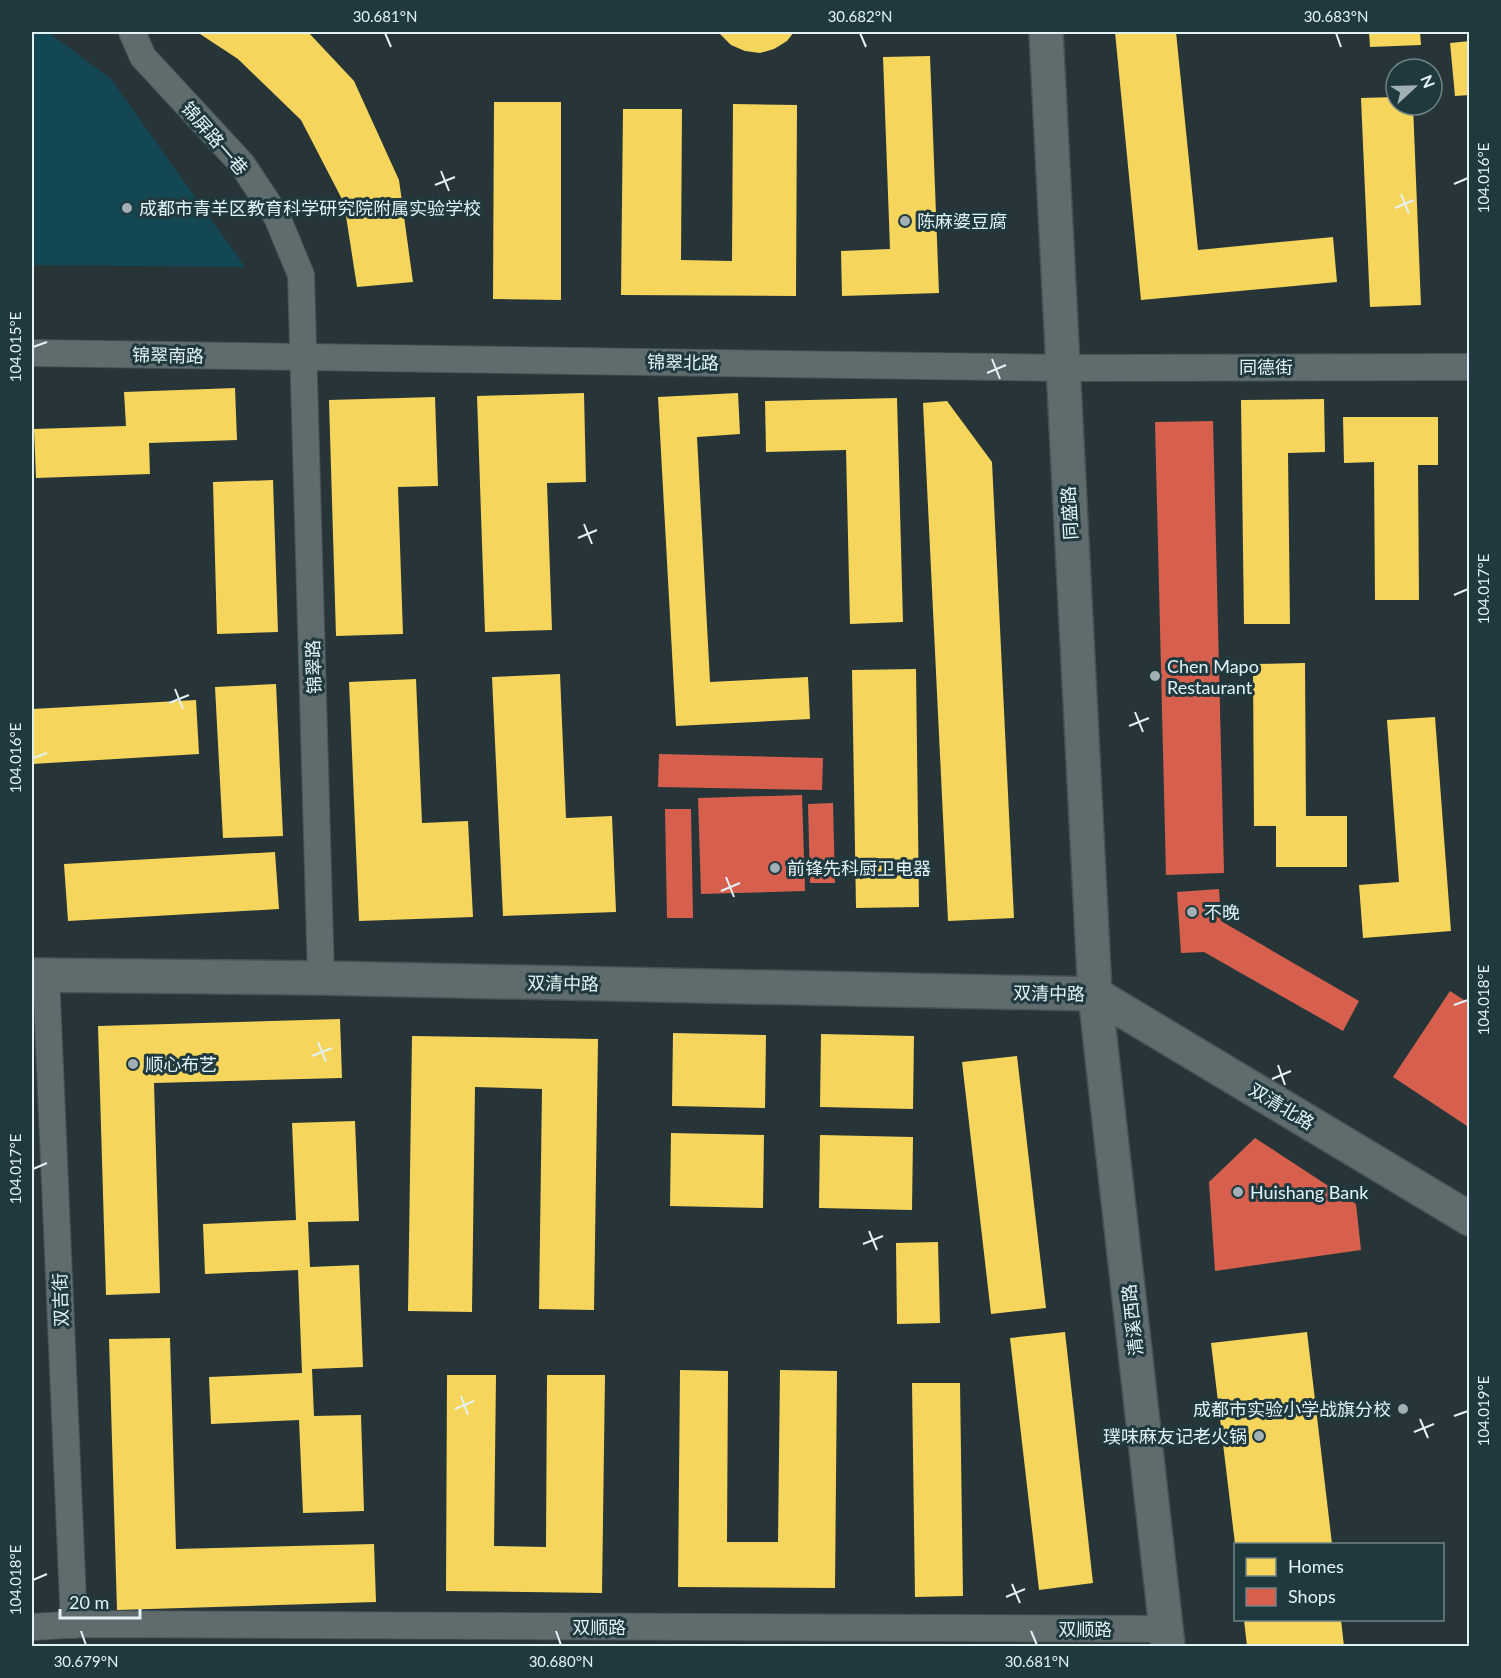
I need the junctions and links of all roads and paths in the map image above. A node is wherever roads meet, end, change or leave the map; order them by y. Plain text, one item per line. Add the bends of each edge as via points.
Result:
1 (132, 32) edge
2 (1046, 32) edge
3 (32, 353) edge
4 (304, 356) junction
5 (1470, 367) edge
6 (1062, 368) junction
7 (39, 975) edge
8 (321, 978) junction
9 (1095, 994) junction
10 (1470, 1219) edge
11 (74, 1625) junction
12 (32, 1627) edge
13 (1167, 1638) edge

1 - 4 street, 锦屏路一巷 via 143,57 242,164 277,217 301,275
2 - 6 street, 同盛路
3 - 4 street, 锦翠南路
4 - 6 street, 锦翠北路
4 - 8 street, 锦翠路
5 - 6 street, 同德街
6 - 9 street, 同盛路
7 - 8 street, 双清中路
7 - 11 street, 双吉街
8 - 9 street, 双清中路
9 - 10 street, 双清北路
9 - 13 street, 清溪西路
11 - 12 street, 双顺路
11 - 13 street, 双顺路

